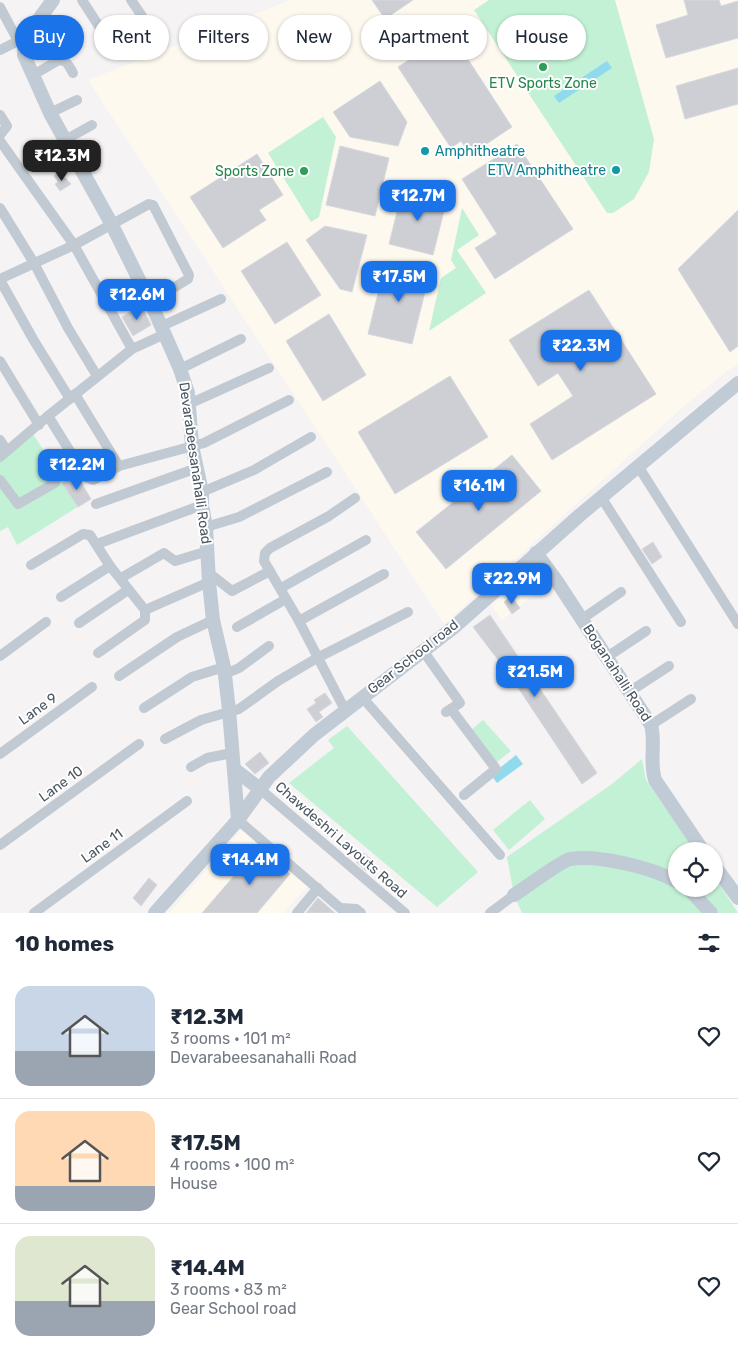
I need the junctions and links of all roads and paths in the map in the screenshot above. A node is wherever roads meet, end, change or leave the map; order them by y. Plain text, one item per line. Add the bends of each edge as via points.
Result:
1 (53, 0) edge
2 (82, 0) edge
3 (131, 0) edge
4 (0, 7) edge
5 (41, 15) edge
6 (141, 15) edge
7 (94, 19) edge
8 (15, 30) edge
9 (15, 42) edge
10 (0, 50) edge
11 (26, 60) edge
12 (73, 73) dead end
13 (33, 75) junction
14 (77, 100) dead end
15 (50, 113) junction
16 (0, 115) edge
17 (92, 125) dead end
18 (0, 135) edge
19 (65, 140) junction
20 (0, 141) edge
21 (0, 208) edge
22 (111, 223) junction
23 (74, 245) junction
24 (34, 263) junction
25 (0, 280) edge
26 (221, 298) dead end
27 (150, 302) junction
28 (164, 330) junction
29 (241, 339) dead end
30 (132, 349) junction
31 (0, 361) edge
32 (269, 368) dead end
33 (180, 369) junction
34 (97, 376) junction
35 (738, 383) edge
36 (73, 396) junction
37 (289, 400) dead end
38 (189, 404) junction
39 (48, 416) junction
40 (39, 425) junction
41 (311, 437) dead end
42 (0, 440) edge
43 (192, 446) junction
44 (4, 454) edge
45 (119, 466) junction
46 (638, 466) junction
47 (197, 468) junction
48 (327, 472) dead end
49 (0, 480) edge
50 (55, 483) dead end
51 (601, 497) junction
52 (355, 498) dead end
53 (202, 499) junction
54 (96, 504) dead end
55 (206, 527) junction
56 (366, 540) dead end
57 (97, 544) junction
58 (208, 551) junction
59 (536, 553) junction
60 (32, 565) dead end
61 (110, 566) junction
62 (270, 571) junction
63 (384, 574) dead end
64 (209, 577) junction
65 (121, 578) junction
66 (281, 588) junction
67 (128, 590) junction
68 (621, 592) dead end
69 (61, 597) dead end
70 (286, 599) junction
71 (145, 610) junction
72 (408, 612) dead end
73 (582, 619) junction
74 (213, 620) junction
75 (298, 621) junction
76 (46, 622) dead end
77 (681, 622) dead end
78 (79, 623) dead end
79 (738, 624) edge
80 (237, 627) dead end
81 (646, 631) dead end
82 (269, 646) dead end
83 (424, 652) junction
84 (98, 653) dead end
85 (0, 656) edge
86 (606, 657) junction
87 (317, 658) junction
88 (669, 666) dead end
89 (224, 671) junction
90 (119, 676) dead end
91 (92, 687) dead end
92 (629, 692) junction
93 (362, 697) junction
94 (691, 699) dead end
95 (144, 708) dead end
96 (229, 710) junction
97 (345, 710) junction
98 (651, 725) junction
99 (165, 739) dead end
100 (139, 744) dead end
101 (232, 753) junction
102 (0, 754) edge
103 (191, 767) dead end
104 (234, 769) junction
105 (260, 789) junction
106 (464, 795) dead end
107 (187, 801) dead end
108 (238, 820) junction
109 (697, 842) edge
110 (0, 845) edge
111 (500, 855) dead end
112 (668, 877) edge
113 (723, 877) edge
114 (318, 888) junction
115 (514, 895) joint
116 (696, 897) edge
117 (738, 898) edge
118 (344, 910) edge
119 (500, 910) edge
120 (34, 913) edge
121 (155, 913) edge
122 (297, 913) edge
123 (361, 913) edge
124 (405, 913) edge
125 (490, 913) edge
126 (711, 913) edge

1 - 5 street
2 - 7 street
3 - 6 street
4 - 8 street
9 - 10 street
11 - 13 street, Devarabeesanahalli Road
12 - 13 street via 66,62 59,60
13 - 15 street, Devarabeesanahalli Road
14 - 15 street
15 - 19 street, Devarabeesanahalli Road
16 - 18 street via 6,126
17 - 19 street
19 - 22 street, Devarabeesanahalli Road
20 - 23 street
21 - 24 street
22 - 23 street
22 - 27 street, Devarabeesanahalli Road
22 - 27 street via 144,205 153,205 189,275 188,280
23 - 24 street
23 - 30 street
24 - 25 street
24 - 34 street
25 - 36 street via 33,339
26 - 28 street
27 - 28 street, Devarabeesanahalli Road
28 - 30 street
28 - 33 street, Devarabeesanahalli Road
29 - 33 street
30 - 34 street
31 - 40 street
32 - 38 street
33 - 38 street, Devarabeesanahalli Road
34 - 36 street
35 - 46 street, Gear School road
36 - 39 street
36 - 45 street
37 - 43 street
38 - 43 street, Devarabeesanahalli Road
39 - 40 street
39 - 45 street via 89,480
40 - 44 street
41 - 53 street
42 - 44 street
43 - 45 street
43 - 47 street, Devarabeesanahalli Road
46 - 51 street, Gear School road
46 - 79 street
47 - 53 street, Devarabeesanahalli Road
47 - 54 street
48 - 55 street via 240,517
49 - 50 street via 18,504
51 - 59 street, Gear School road
51 - 77 street
52 - 62 street via 270,548 264,561
53 - 55 street, Devarabeesanahalli Road
53 - 57 street
55 - 58 street, Devarabeesanahalli Road
56 - 66 street
57 - 60 street via 90,535 83,534
57 - 61 street
58 - 64 street, Devarabeesanahalli Road
58 - 65 street via 175,561 164,553
59 - 73 street, Boganahalli Road
59 - 83 street, Gear School road
61 - 65 street
61 - 69 street
62 - 64 street via 232,591
62 - 66 street
63 - 75 street
64 - 71 street
64 - 74 street, Devarabeesanahalli Road
65 - 67 street
66 - 70 street
67 - 71 street
67 - 78 street
68 - 73 street
70 - 75 street
70 - 80 street
71 - 84 street via 145,620
72 - 87 street
73 - 86 street, Boganahalli Road
74 - 89 street, Devarabeesanahalli Road
74 - 90 street via 177,638
75 - 87 street
76 - 85 street
81 - 86 street
82 - 89 street via 239,668
83 - 93 street, Gear School road
83 - 106 street via 460,703 448,711 496,769
86 - 92 street, Boganahalli Road
87 - 96 street via 239,709
87 - 97 street
88 - 92 street
89 - 95 street via 192,678
89 - 96 street, Devarabeesanahalli Road
91 - 102 street, Lane 9
92 - 98 street, Boganahalli Road
93 - 97 street, Gear School road
93 - 111 street
94 - 98 street
96 - 99 street
96 - 101 street, Devarabeesanahalli Road
97 - 105 street, Gear School road via 269,777
98 - 109 street, Boganahalli Road via 651,767 655,780
100 - 110 street, Lane 10
101 - 103 street via 208,758
101 - 104 street, Devarabeesanahalli Road
104 - 105 street
104 - 108 street, Devarabeesanahalli Road
105 - 108 street, Gear School road
105 - 124 street, Chawdeshri Layouts Road
107 - 120 street, Lane 11
108 - 114 street
108 - 121 street, Gear School road
112 - 115 street via 608,859 569,859
113 - 117 street
114 - 118 street
114 - 122 street
115 - 119 street
116 - 126 street
118 - 123 street via 356,909
119 - 125 street

